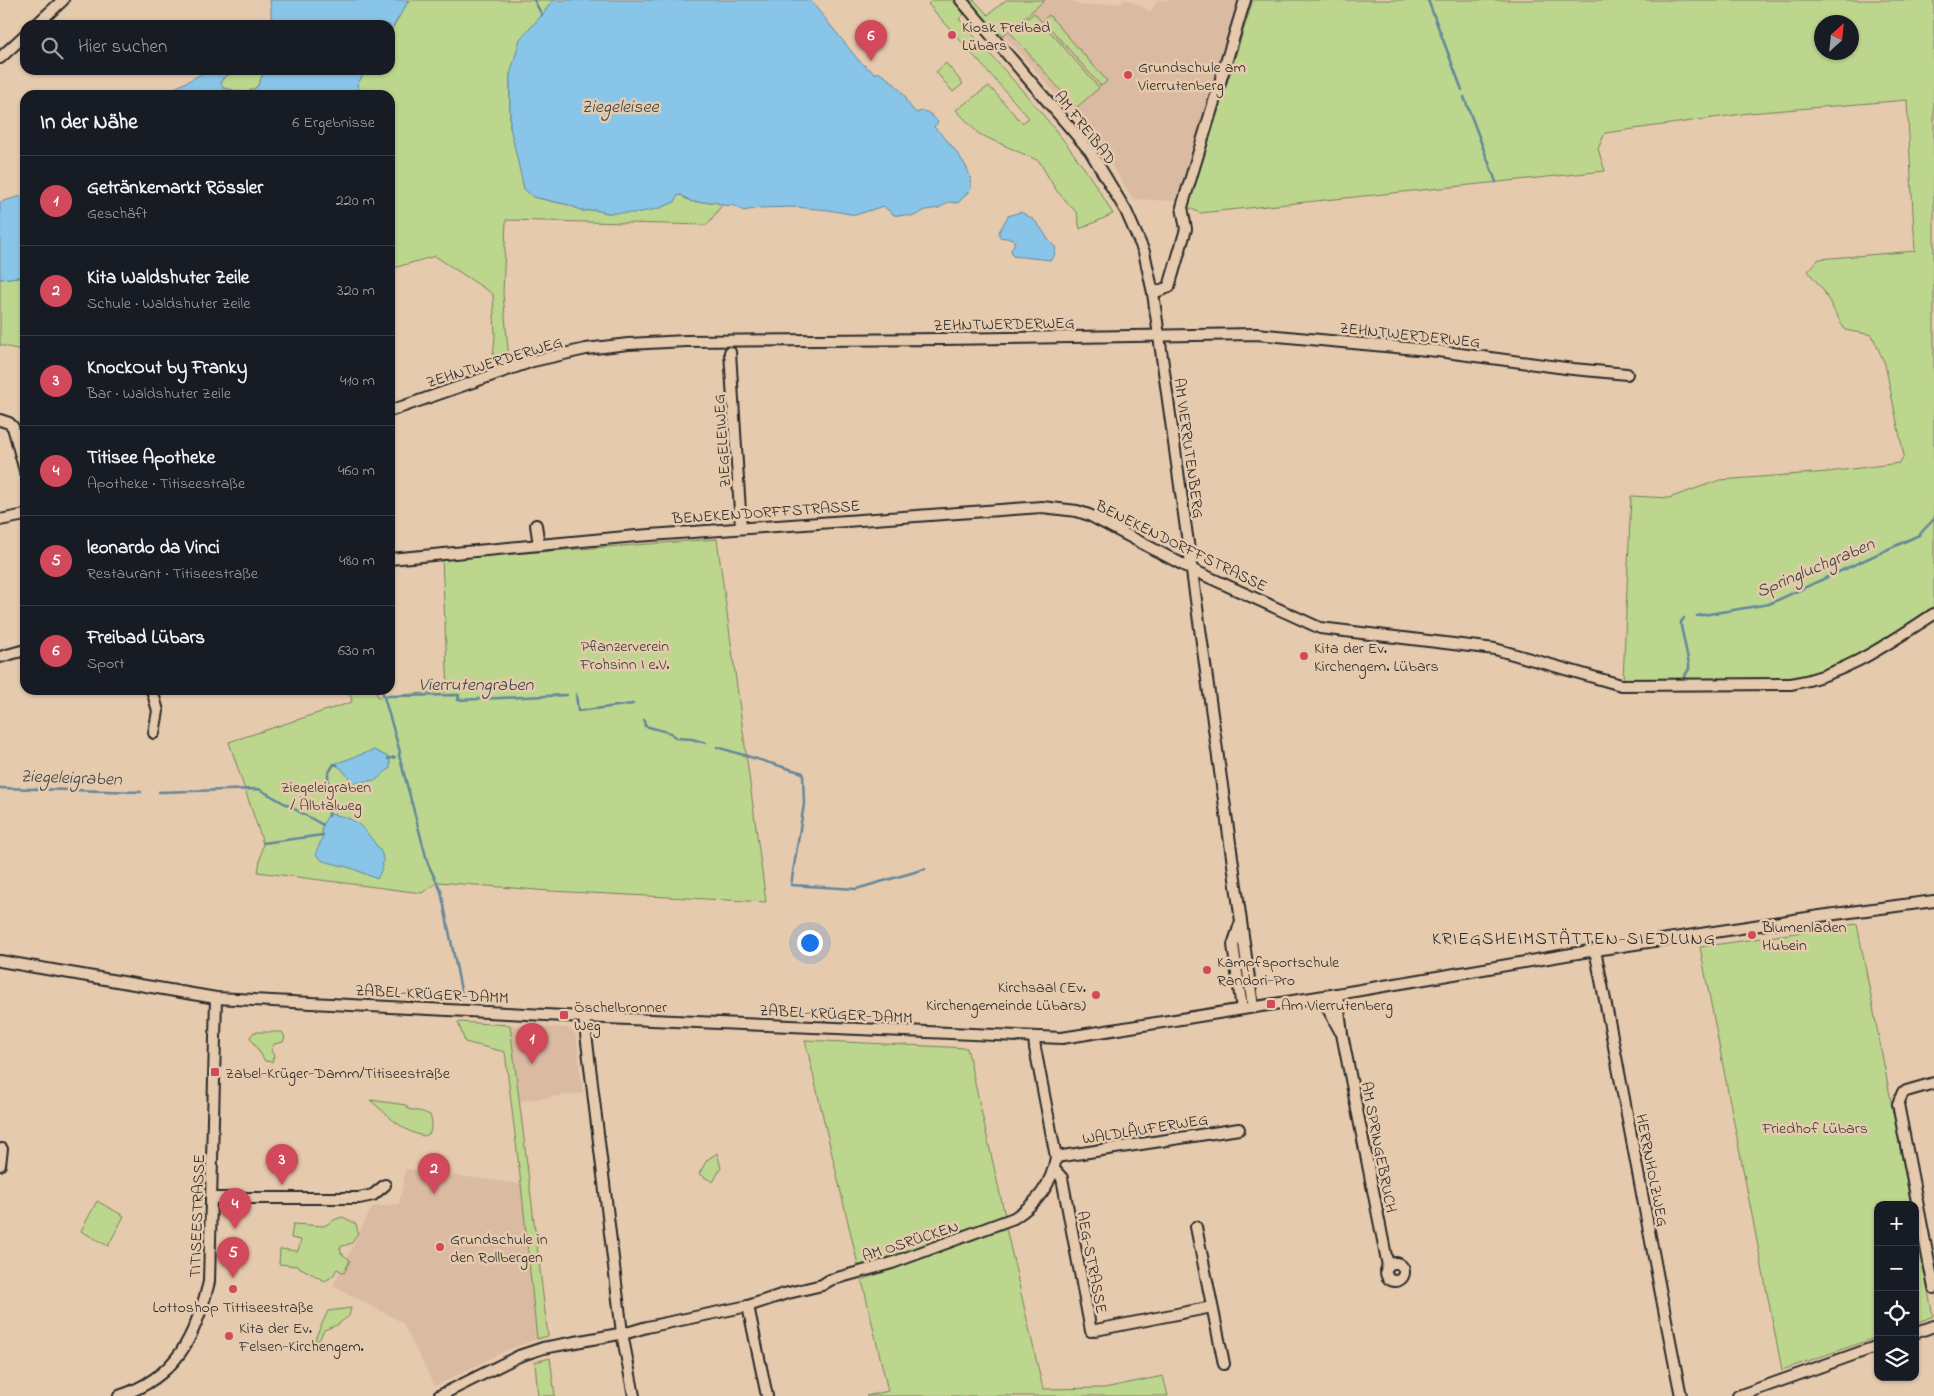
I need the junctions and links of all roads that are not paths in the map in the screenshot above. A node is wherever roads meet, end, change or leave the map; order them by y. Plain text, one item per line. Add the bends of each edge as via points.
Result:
1 (63, 0) edge
2 (961, 0) edge
3 (1245, 0) edge
4 (41, 20) edge
5 (20, 40) edge
6 (0, 58) edge
7 (1153, 293) junction
8 (1158, 335) junction
9 (730, 352) dead end
10 (1626, 374) dead end
11 (395, 409) edge
12 (0, 420) edge
13 (20, 453) edge
14 (20, 516) edge
15 (0, 520) edge
16 (536, 525) dead end
17 (741, 528) junction
18 (539, 545) junction
19 (395, 559) edge
20 (1193, 570) junction
21 (1934, 614) edge
22 (20, 651) edge
23 (0, 657) edge
24 (153, 695) edge
25 (154, 733) dead end
26 (1934, 901) edge
27 (1241, 921) junction
28 (1595, 950) junction
29 (0, 961) edge
30 (1337, 994) junction
31 (1326, 996) junction
32 (216, 998) junction
33 (1253, 1007) junction
34 (1242, 1009) junction
35 (584, 1017) junction
36 (1342, 1034) junction
37 (1034, 1038) junction
38 (1934, 1083) edge
39 (1239, 1128) dead end
40 (2, 1149) dead end
41 (1056, 1157) junction
42 (0, 1165) edge
43 (1054, 1169) junction
44 (386, 1185) dead end
45 (212, 1198) junction
46 (1196, 1227) dead end
47 (1388, 1266) dead end
48 (1934, 1288) edge
49 (748, 1306) junction
50 (1212, 1307) junction
51 (1934, 1326) edge
52 (1919, 1332) edge
53 (622, 1333) junction
54 (1874, 1347) edge
55 (1224, 1364) dead end
56 (119, 1396) edge
57 (440, 1396) edge
58 (634, 1396) edge
59 (767, 1396) edge
60 (1681, 1396) edge
61 (1738, 1396) edge

1 - 4 street
2 - 7 street, AM FREIBAD via 1090,151 1126,211 1144,252
3 - 7 street via 1182,207 1186,229 1169,287
5 - 6 street
7 - 8 street, AM VIERRUTENBERG
8 - 10 street, ZEHNTWERDERWEG via 1256,334 1438,350
8 - 11 street, ZEHNTWERDERWEG via 686,341 615,345 533,361
8 - 20 street, AM VIERRUTENBERG
9 - 17 street, ZIEGELEIWEG
12 - 13 street via 9,422 13,427
14 - 15 street
16 - 18 street
17 - 18 street, BENEKENDORFFSTRASSE
17 - 20 street, BENEKENDORFFSTRASSE via 1042,507 1089,515
18 - 19 street, BENEKENDORFFSTRASSE
20 - 21 street, BENEKENDORFFSTRASSE via 1320,628 1495,649 1621,685 1791,684 1815,679 1849,666
20 - 27 street, AM VIERRUTENBERG
22 - 23 street
24 - 25 street via 158,711
26 - 28 street, ZABEL-KRÜGER-DAMM
27 - 33 street, AM VIERRUTENBERG
27 - 34 street, AM VIERRUTENBERG via 1233,945
28 - 30 street, ZABEL-KRÜGER-DAMM
28 - 60 street, HERRNHOLZWEG
29 - 32 street, ZABEL-KRÜGER-DAMM
30 - 31 street, ZABEL-KRÜGER-DAMM
30 - 36 street, AM SPRINGEBRUCH
31 - 33 street, ZABEL-KRÜGER-DAMM
31 - 36 street, AM SPRINGEBRUCH via 1328,1009
32 - 35 street, ZABEL-KRÜGER-DAMM
32 - 45 street, TITISEESTRASSE
33 - 34 street, ZABEL-KRÜGER-DAMM
34 - 37 street, ZABEL-KRÜGER-DAMM via 1062,1038
35 - 37 street, ZABEL-KRÜGER-DAMM
35 - 53 street
36 - 47 street, AM SPRINGEBRUCH
37 - 41 street, AM OSRÜCKEN
38 - 48 street via 1904,1092 1898,1104
39 - 41 street, WALDLÄUFERWEG
40 - 42 street
41 - 43 street, AM OSRÜCKEN
43 - 49 street, AM OSRÜCKEN via 1039,1198 1014,1218 892,1263
43 - 50 street, AEG-STRASSE via 1062,1178 1091,1331
44 - 45 street via 373,1195 358,1198
45 - 56 street, TITISEESTRASSE via 209,1282 190,1340 162,1374
46 - 50 street
49 - 53 street, AM OSRÜCKEN
49 - 59 street
50 - 55 street
51 - 52 street
53 - 57 street, AM OSRÜCKEN via 518,1356
53 - 58 street
54 - 61 street

